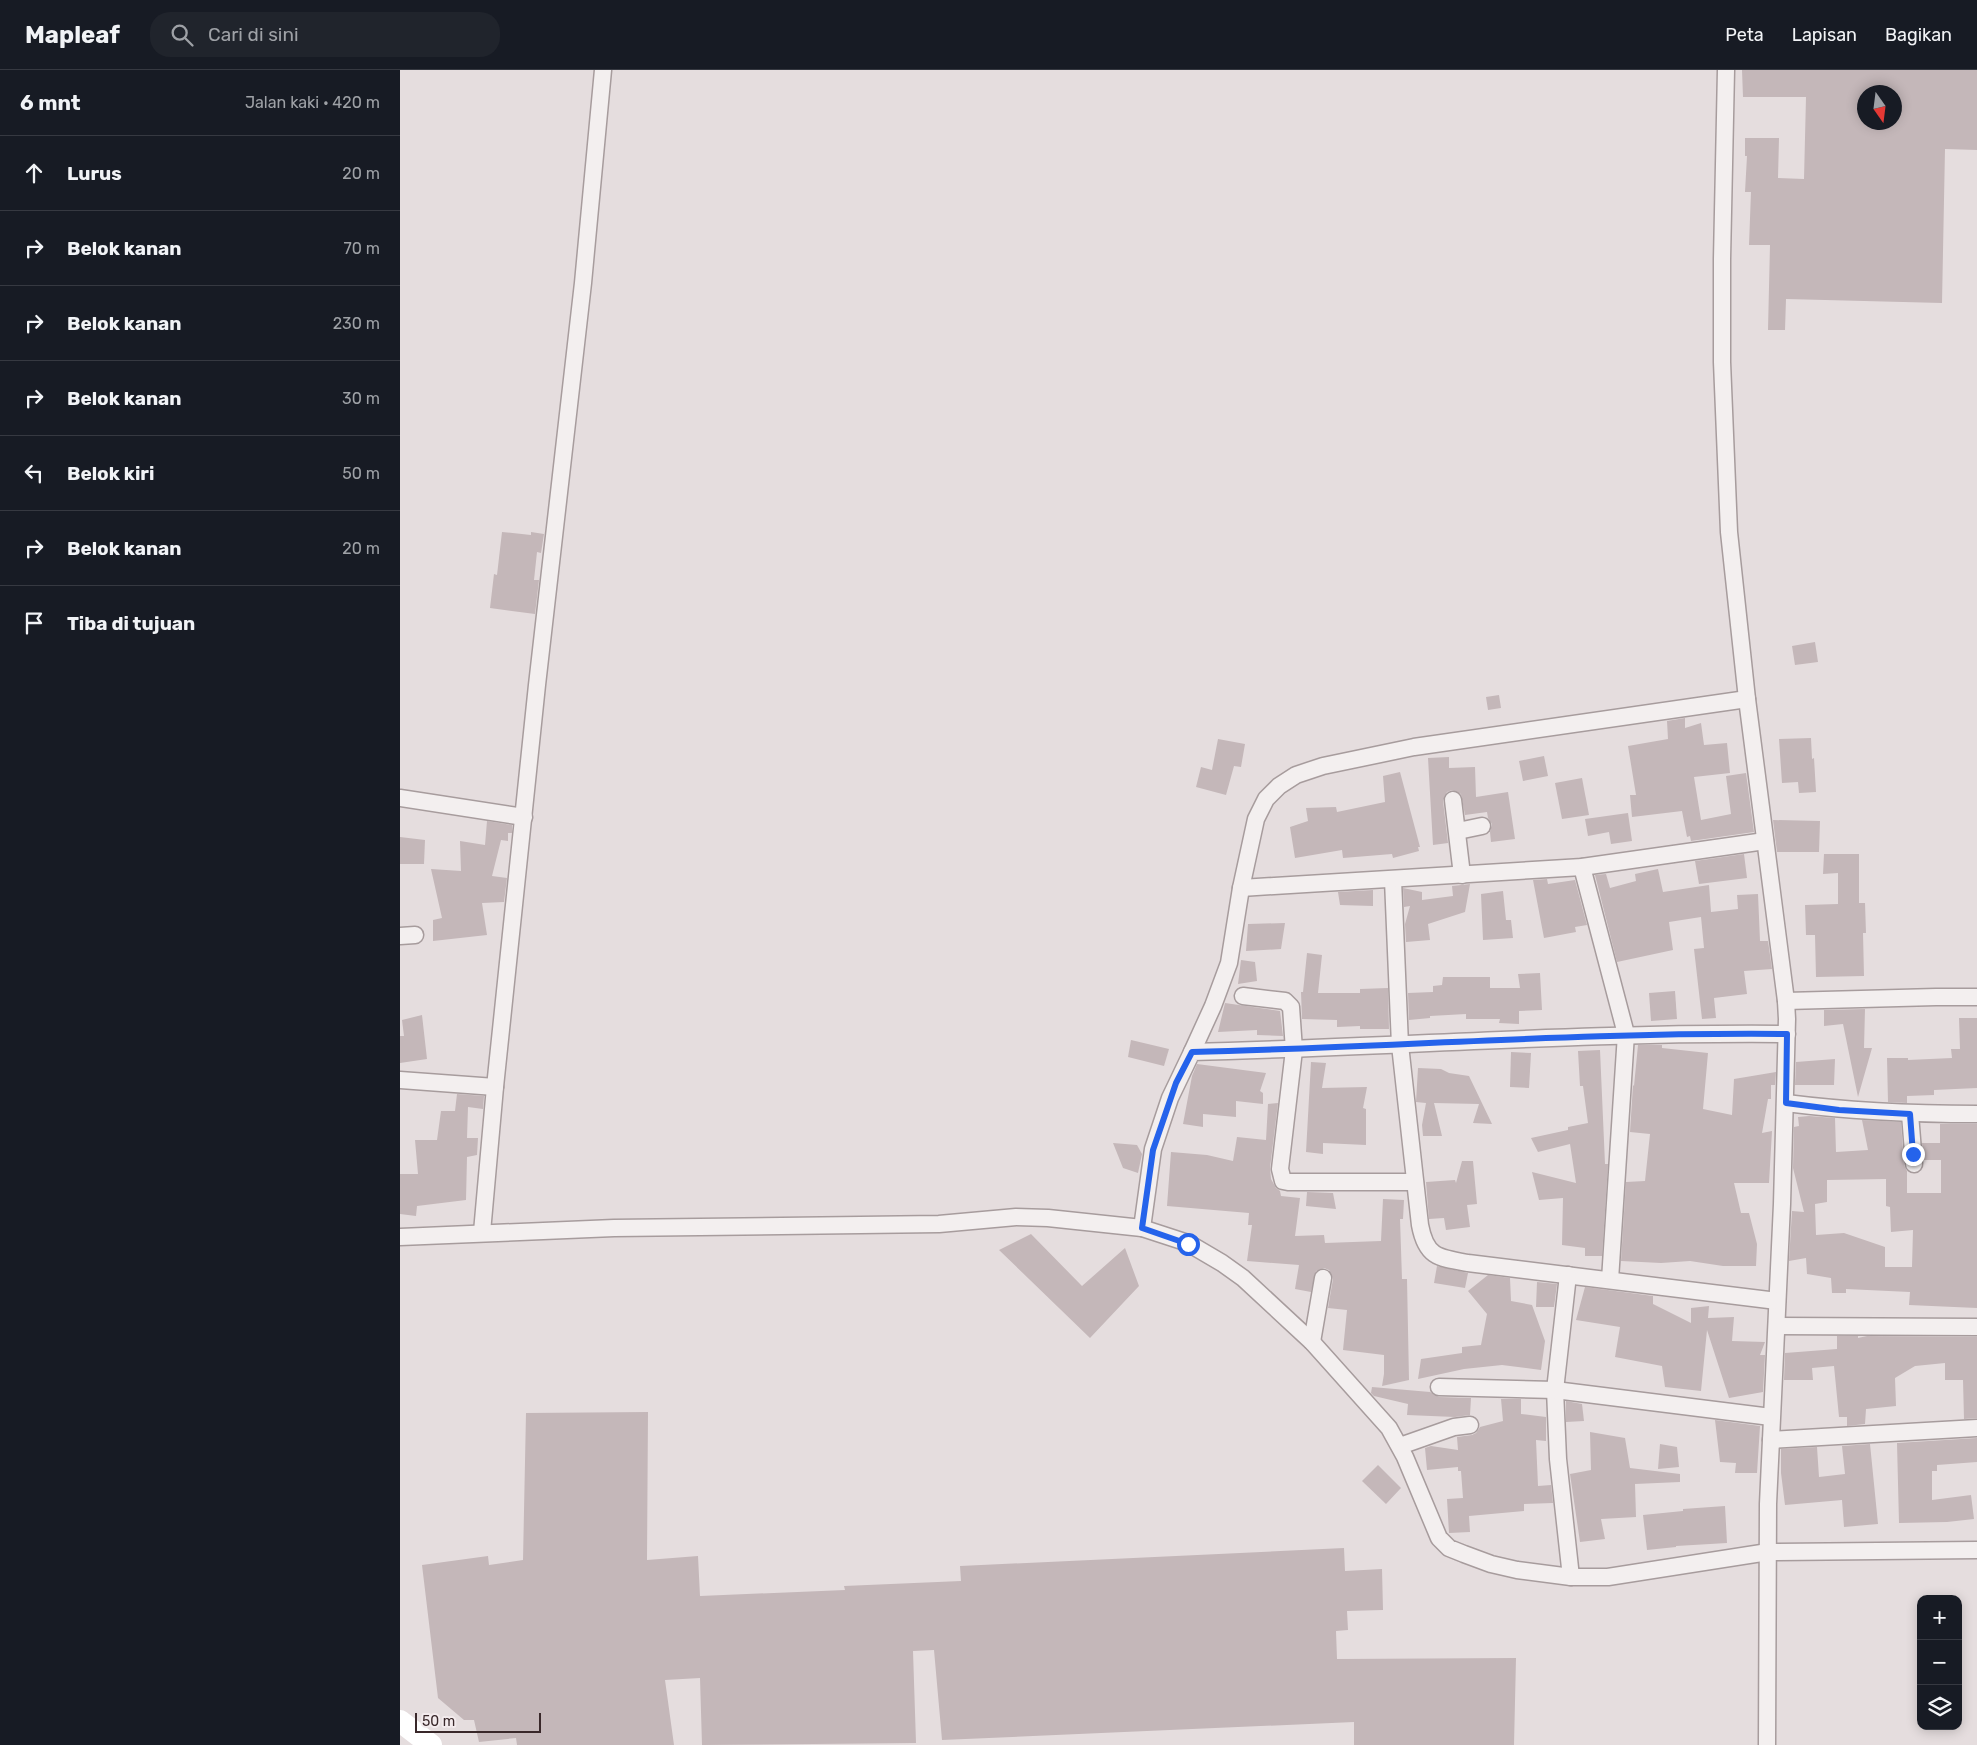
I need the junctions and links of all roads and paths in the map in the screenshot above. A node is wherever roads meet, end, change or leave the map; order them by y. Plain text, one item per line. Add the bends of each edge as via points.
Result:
1 (603, 70) edge
2 (1726, 70) edge
3 (1747, 699) junction
4 (400, 798) edge
5 (1453, 800) dead end
6 (524, 817) junction
7 (1482, 826) dead end
8 (1458, 831) junction
9 (1765, 842) junction
10 (1582, 867) junction
11 (1462, 875) junction
12 (1393, 880) junction
13 (1241, 888) junction
14 (1243, 996) dead end
15 (1977, 997) edge
16 (1786, 1001) junction
17 (1626, 1034) junction
18 (1787, 1034) junction
19 (1400, 1045) junction
20 (1294, 1050) junction
21 (1192, 1052) junction
22 (400, 1080) edge
23 (495, 1088) junction
24 (1786, 1103) junction
25 (1910, 1114) junction
26 (1977, 1114) edge
27 (1914, 1164) dead end
28 (1415, 1182) junction
29 (1142, 1228) junction
30 (482, 1232) junction
31 (400, 1237) edge
32 (1568, 1275) junction
33 (1323, 1278) dead end
34 (1610, 1280) junction
35 (1777, 1301) junction
36 (1777, 1326) junction
37 (1977, 1327) edge
38 (1312, 1342) junction
39 (1440, 1387) dead end
40 (1555, 1390) junction
41 (1771, 1418) junction
42 (1470, 1425) dead end
43 (1977, 1428) edge
44 (1771, 1440) junction
45 (1400, 1446) junction
46 (1977, 1550) edge
47 (1768, 1552) junction
48 (1571, 1576) junction
49 (400, 1721) edge
50 (431, 1745) edge
51 (1767, 1745) edge

1 - 6 street via 582,293
2 - 3 street via 1722,362 1729,532
3 - 9 street
3 - 13 street via 1447,741 1323,766 1296,775 1266,799 1256,820
4 - 6 street
5 - 8 street
6 - 23 street
7 - 8 street
8 - 11 street
9 - 10 street
9 - 16 street
10 - 11 street
10 - 17 street
11 - 12 street
12 - 13 street
12 - 19 street
13 - 21 street via 1229,963 1214,1006
14 - 20 street via 1288,1002
15 - 16 street
16 - 18 street
17 - 18 street
17 - 19 street
17 - 34 street
18 - 24 street
19 - 20 street
19 - 28 street
20 - 21 street
20 - 28 street via 1280,1169 1283,1181
21 - 29 street via 1176,1083 1153,1150
22 - 23 street
23 - 30 street
24 - 25 street
24 - 35 street
25 - 26 street
25 - 27 street
28 - 32 street via 1423,1240 1428,1250 1440,1257 1468,1263
29 - 30 street via 1016,1217 869,1226
29 - 38 street via 1188,1244 1222,1264 1249,1284
30 - 31 street
32 - 34 street
32 - 40 street
33 - 38 street
34 - 35 street
35 - 36 street
36 - 37 street
36 - 41 street
38 - 45 street via 1375,1410
39 - 40 street
40 - 41 street
40 - 48 street via 1558,1459
41 - 44 street
42 - 45 street via 1454,1427
43 - 44 street
44 - 47 street
45 - 48 street via 1432,1526 1438,1538 1449,1548 1517,1570
46 - 47 street
47 - 48 street via 1608,1577
47 - 51 street
49 - 50 main road

